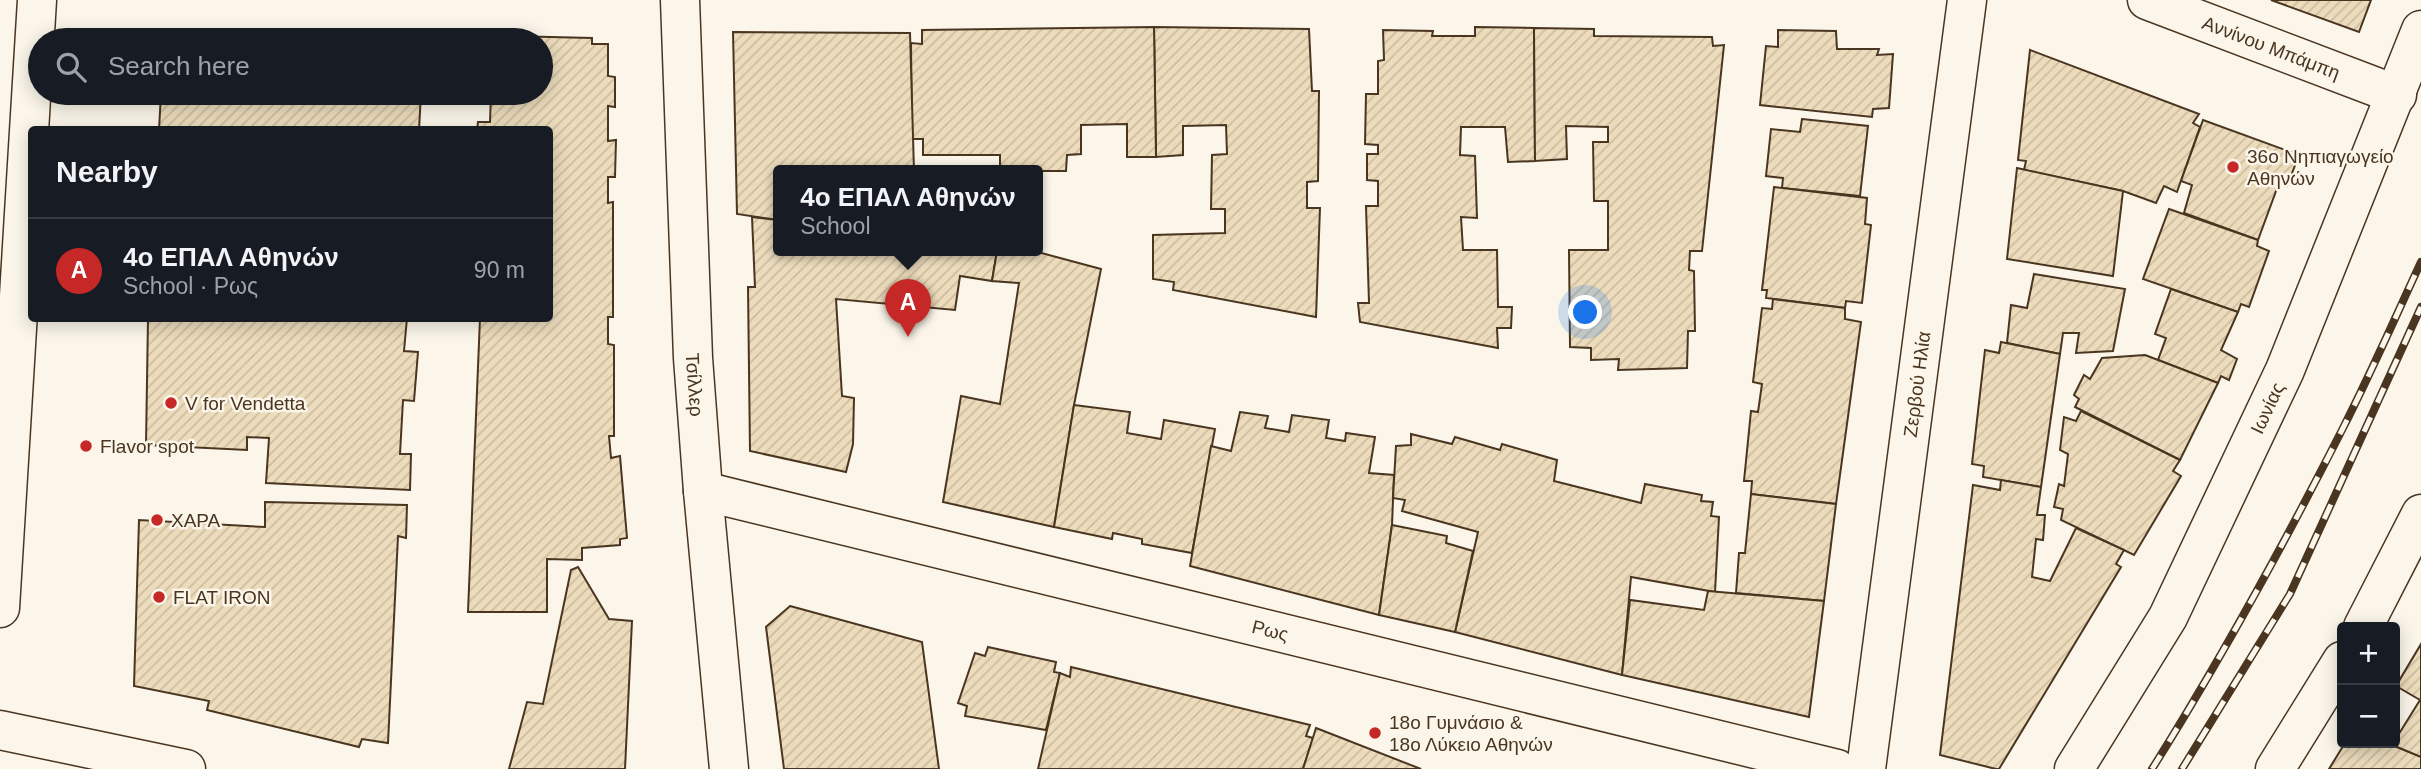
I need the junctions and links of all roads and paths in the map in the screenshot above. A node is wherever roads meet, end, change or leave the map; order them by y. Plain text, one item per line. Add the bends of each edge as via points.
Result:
1 (37, 0) edge
2 (680, 0) edge
3 (1968, 0) edge
4 (2147, 0) edge
5 (35, 28) edge
6 (2421, 30) edge
7 (2397, 95) junction
8 (31, 105) edge
9 (29, 126) edge
10 (28, 148) edge
11 (702, 491) junction
12 (2421, 514) edge
13 (0, 608) edge
14 (2366, 622) edge
15 (2337, 669) edge
16 (0, 730) edge
17 (186, 769) edge
18 (729, 769) edge
19 (1837, 769) edge
20 (1866, 769) edge
21 (2074, 769) edge
22 (2276, 769) edge

1 - 5 street
2 - 11 street, Τσίλλερ
3 - 20 street, Ζερβού Ηλία
4 - 7 street, Αννίνου Μπάμπη
6 - 7 street, Ιωνίας
7 - 21 street, Ιωνίας via 2285,370 2168,617
8 - 9 street
10 - 13 street
11 - 18 street, Τσίλλερ
11 - 19 street, Ρως
12 - 14 street
15 - 22 street
16 - 17 street

